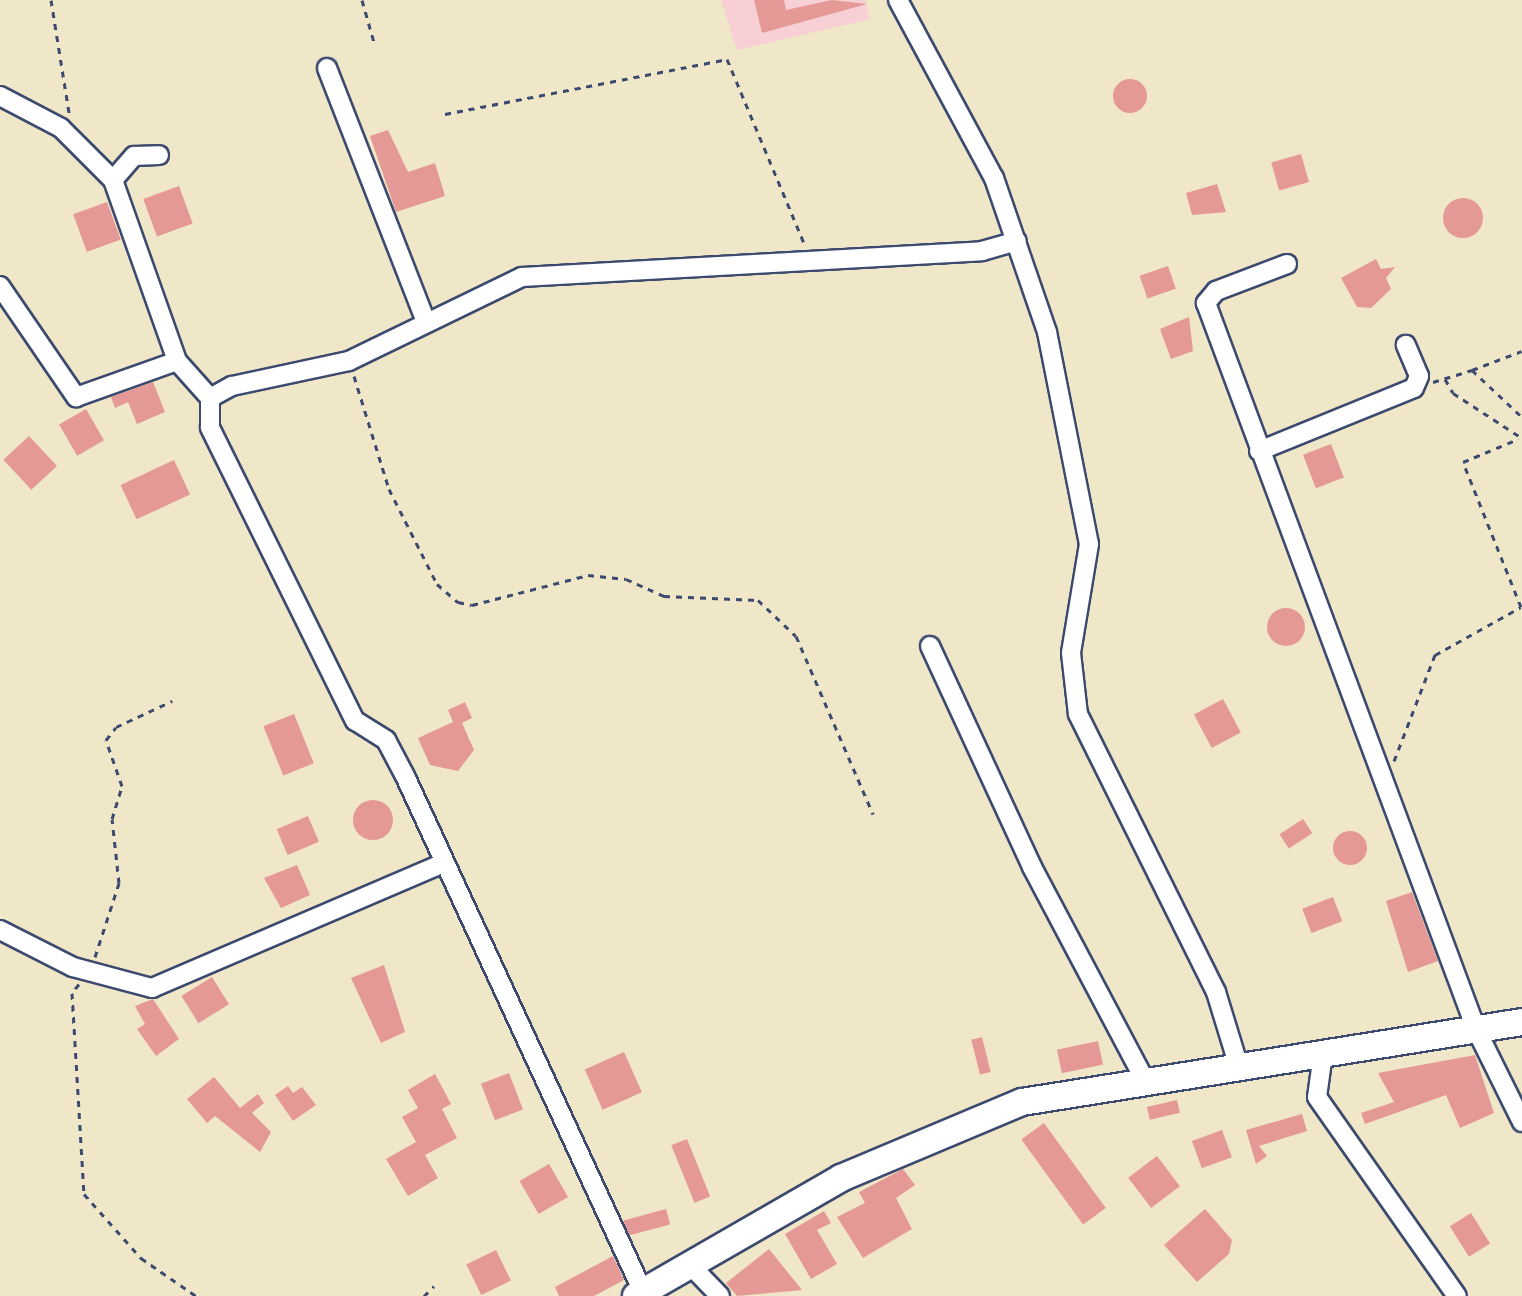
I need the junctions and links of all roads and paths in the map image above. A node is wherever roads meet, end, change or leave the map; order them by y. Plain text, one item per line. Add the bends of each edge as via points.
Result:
1 (51, 0) edge
2 (362, 0) edge
3 (898, 0) edge
4 (374, 42) dead end
5 (327, 68) dead end
6 (0, 96) edge
7 (445, 114) dead end
8 (78, 146) junction
9 (159, 155) dead end
10 (113, 180) junction
11 (1017, 241) junction
12 (810, 258) junction
13 (1287, 264) dead end
14 (0, 286) edge
15 (425, 320) junction
16 (1406, 345) dead end
17 (1522, 351) edge
18 (177, 361) junction
19 (349, 361) junction
20 (1472, 370) junction
21 (210, 398) junction
22 (1522, 417) edge
23 (1520, 439) edge
24 (1259, 451) junction
25 (930, 646) dead end
26 (172, 701) dead end
27 (1386, 787) junction
28 (873, 814) dead end
29 (444, 863) junction
30 (0, 930) edge
31 (88, 971) junction
32 (1522, 1022) edge
33 (1476, 1029) junction
34 (1323, 1054) junction
35 (1239, 1067) junction
36 (1146, 1082) junction
37 (1522, 1122) edge
38 (690, 1265) junction
39 (434, 1286) dead end
40 (640, 1294) edge
41 (196, 1296) edge
42 (424, 1296) edge
43 (720, 1296) edge
44 (1457, 1296) edge

1 - 8 path
2 - 4 path
3 - 11 street via 961,105
5 - 15 street
6 - 8 street
7 - 12 path via 727,59
8 - 10 street
9 - 10 street via 134,156
10 - 18 street
11 - 12 street via 982,251
11 - 35 street via 1047,332 1086,510 1089,544 1071,653 1078,714 1216,992
12 - 15 street via 540,274
13 - 24 street via 1216,291 1206,303
14 - 18 street via 76,397
15 - 19 street
16 - 24 street via 1419,376 1414,388
17 - 20 path
18 - 21 street
19 - 21 street via 232,386
19 - 28 path via 389,489 437,584 472,605 588,575 626,579 664,596 758,600 796,636
20 - 22 path
20 - 23 path via 1445,379 1453,393
21 - 29 street via 210,427 336,686 355,721 386,740
23 - 27 path via 1463,462 1521,607 1435,655
24 - 27 street
25 - 36 street via 1032,867
26 - 31 path via 116,727 106,740 122,786 112,819 119,883
27 - 33 street
29 - 31 street via 162,986
29 - 40 street
30 - 31 street
31 - 41 path via 72,993 84,1194 141,1258
32 - 33 highway
33 - 34 highway
33 - 37 street
34 - 35 highway
34 - 44 street via 1317,1097
35 - 36 highway
36 - 38 highway via 1022,1102 940,1132
38 - 40 highway
38 - 43 street
39 - 42 path

